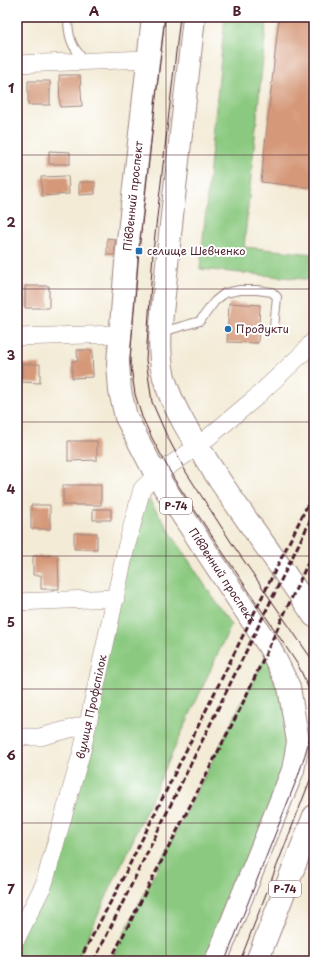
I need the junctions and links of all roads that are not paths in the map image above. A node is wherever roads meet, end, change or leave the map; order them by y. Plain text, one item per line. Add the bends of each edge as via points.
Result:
1 (68, 17) edge
2 (153, 17) edge
3 (194, 17) edge
4 (148, 59) junction
5 (88, 61) junction
6 (17, 64) edge
7 (274, 327) dead end
8 (161, 332) junction
9 (120, 334) junction
10 (17, 337) edge
11 (314, 340) edge
12 (198, 446) junction
13 (156, 475) junction
14 (116, 598) junction
15 (17, 602) edge
16 (314, 616) edge
17 (88, 724) junction
18 (17, 738) edge
19 (314, 816) edge
20 (17, 938) edge
21 (216, 961) edge
22 (257, 961) edge

1 - 5 lane via 72,44
2 - 4 main road, Південний проспект / Р-74
3 - 8 main road
4 - 5 street
4 - 9 main road, Південний проспект / Р-74
5 - 6 street
7 - 8 lane via 277,297 272,292 240,290 225,293 215,301 200,321
8 - 12 main road via 160,364 166,387
9 - 10 street
9 - 13 main road, Південний проспект / Р-74 via 120,391 126,417
11 - 12 street, вулиця Профспілок via 254,399
12 - 13 street, вулиця Профспілок
12 - 16 main road
13 - 14 street, вулиця Профспілок via 142,489
13 - 21 main road, Південний проспект / Р-74 via 270,648 288,687 298,742 294,770
14 - 15 street
14 - 17 street, вулиця Профспілок
17 - 18 street via 40,736
17 - 20 street, вулиця Профспілок via 44,884
19 - 22 main road, Р-74

